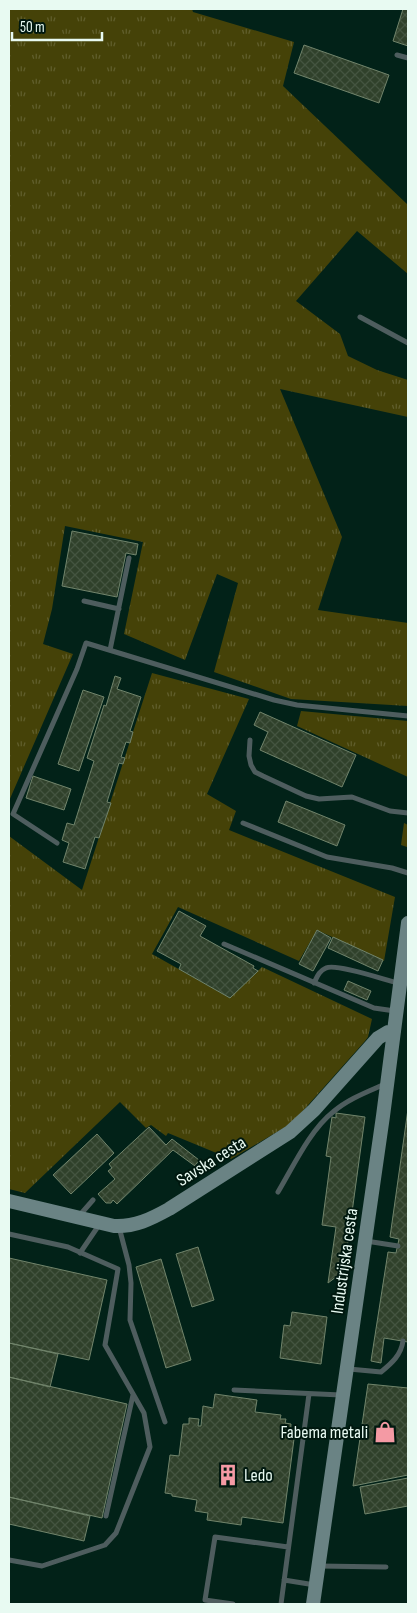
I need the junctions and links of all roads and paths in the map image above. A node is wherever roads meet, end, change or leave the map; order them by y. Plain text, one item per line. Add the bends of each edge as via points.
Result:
1 (397, 54) dead end
2 (408, 58) edge
3 (360, 317) dead end
4 (408, 343) edge
5 (129, 558) dead end
6 (84, 601) dead end
7 (118, 609) junction
8 (110, 650) junction
9 (408, 716) edge
10 (250, 740) dead end
11 (408, 813) edge
12 (243, 823) dead end
13 (57, 843) dead end
14 (408, 873) edge
15 (408, 923) edge
16 (224, 944) dead end
17 (314, 983) junction
18 (400, 984) junction
19 (402, 1011) edge
20 (394, 1032) junction
21 (387, 1083) junction
22 (278, 1192) dead end
23 (93, 1200) dead end
24 (9, 1201) edge
25 (78, 1218) junction
26 (100, 1224) junction
27 (119, 1226) junction
28 (9, 1234) edge
29 (366, 1241) junction
30 (398, 1246) dead end
31 (80, 1253) junction
32 (403, 1341) dead end
33 (348, 1369) junction
34 (234, 1390) dead end
35 (134, 1394) junction
36 (309, 1394) junction
37 (344, 1395) junction
38 (165, 1422) dead end
39 (106, 1516) dead end
40 (288, 1547) junction
41 (9, 1560) edge
42 (319, 1566) junction
43 (386, 1567) dead end
44 (284, 1580) junction
45 (316, 1586) junction
46 (233, 1604) edge
47 (281, 1604) edge
48 (312, 1604) edge

1 - 2 lane
3 - 4 lane
5 - 7 lane
6 - 7 lane
7 - 8 lane
8 - 9 lane via 297,705
8 - 13 lane via 86,643 13,814
10 - 11 lane via 249,756 256,772 306,796 352,797 390,811
12 - 14 lane via 328,857
15 - 18 street, Industrijska cesta
16 - 17 lane
17 - 18 lane via 320,972 337,966
17 - 19 lane via 374,1008
18 - 19 street, Industrijska cesta
19 - 20 street, Industrijska cesta
20 - 21 street, Industrijska cesta
20 - 27 street, Savska cesta via 378,1038 290,1132 169,1209 142,1222
21 - 22 lane via 350,1100 316,1128
21 - 29 street, Industrijska cesta
23 - 25 lane
24 - 25 street, Savska cesta
25 - 26 street, Savska cesta
26 - 27 street, Savska cesta
26 - 31 lane
27 - 38 lane via 129,1265 130,1320
28 - 31 lane via 68,1247
29 - 30 lane
29 - 33 street, Industrijska cesta
31 - 35 lane via 118,1268 105,1345
32 - 33 lane via 395,1361 381,1372
33 - 37 street, Industrijska cesta
34 - 36 lane
35 - 39 lane
35 - 41 lane via 144,1413 150,1447 116,1533 105,1545 42,1566
36 - 37 lane
36 - 40 lane
37 - 42 street, Industrijska cesta
40 - 44 lane
40 - 46 lane via 215,1537 205,1600
42 - 43 lane
42 - 45 street, Industrijska cesta
44 - 45 lane
44 - 47 lane
45 - 48 street, Industrijska cesta

